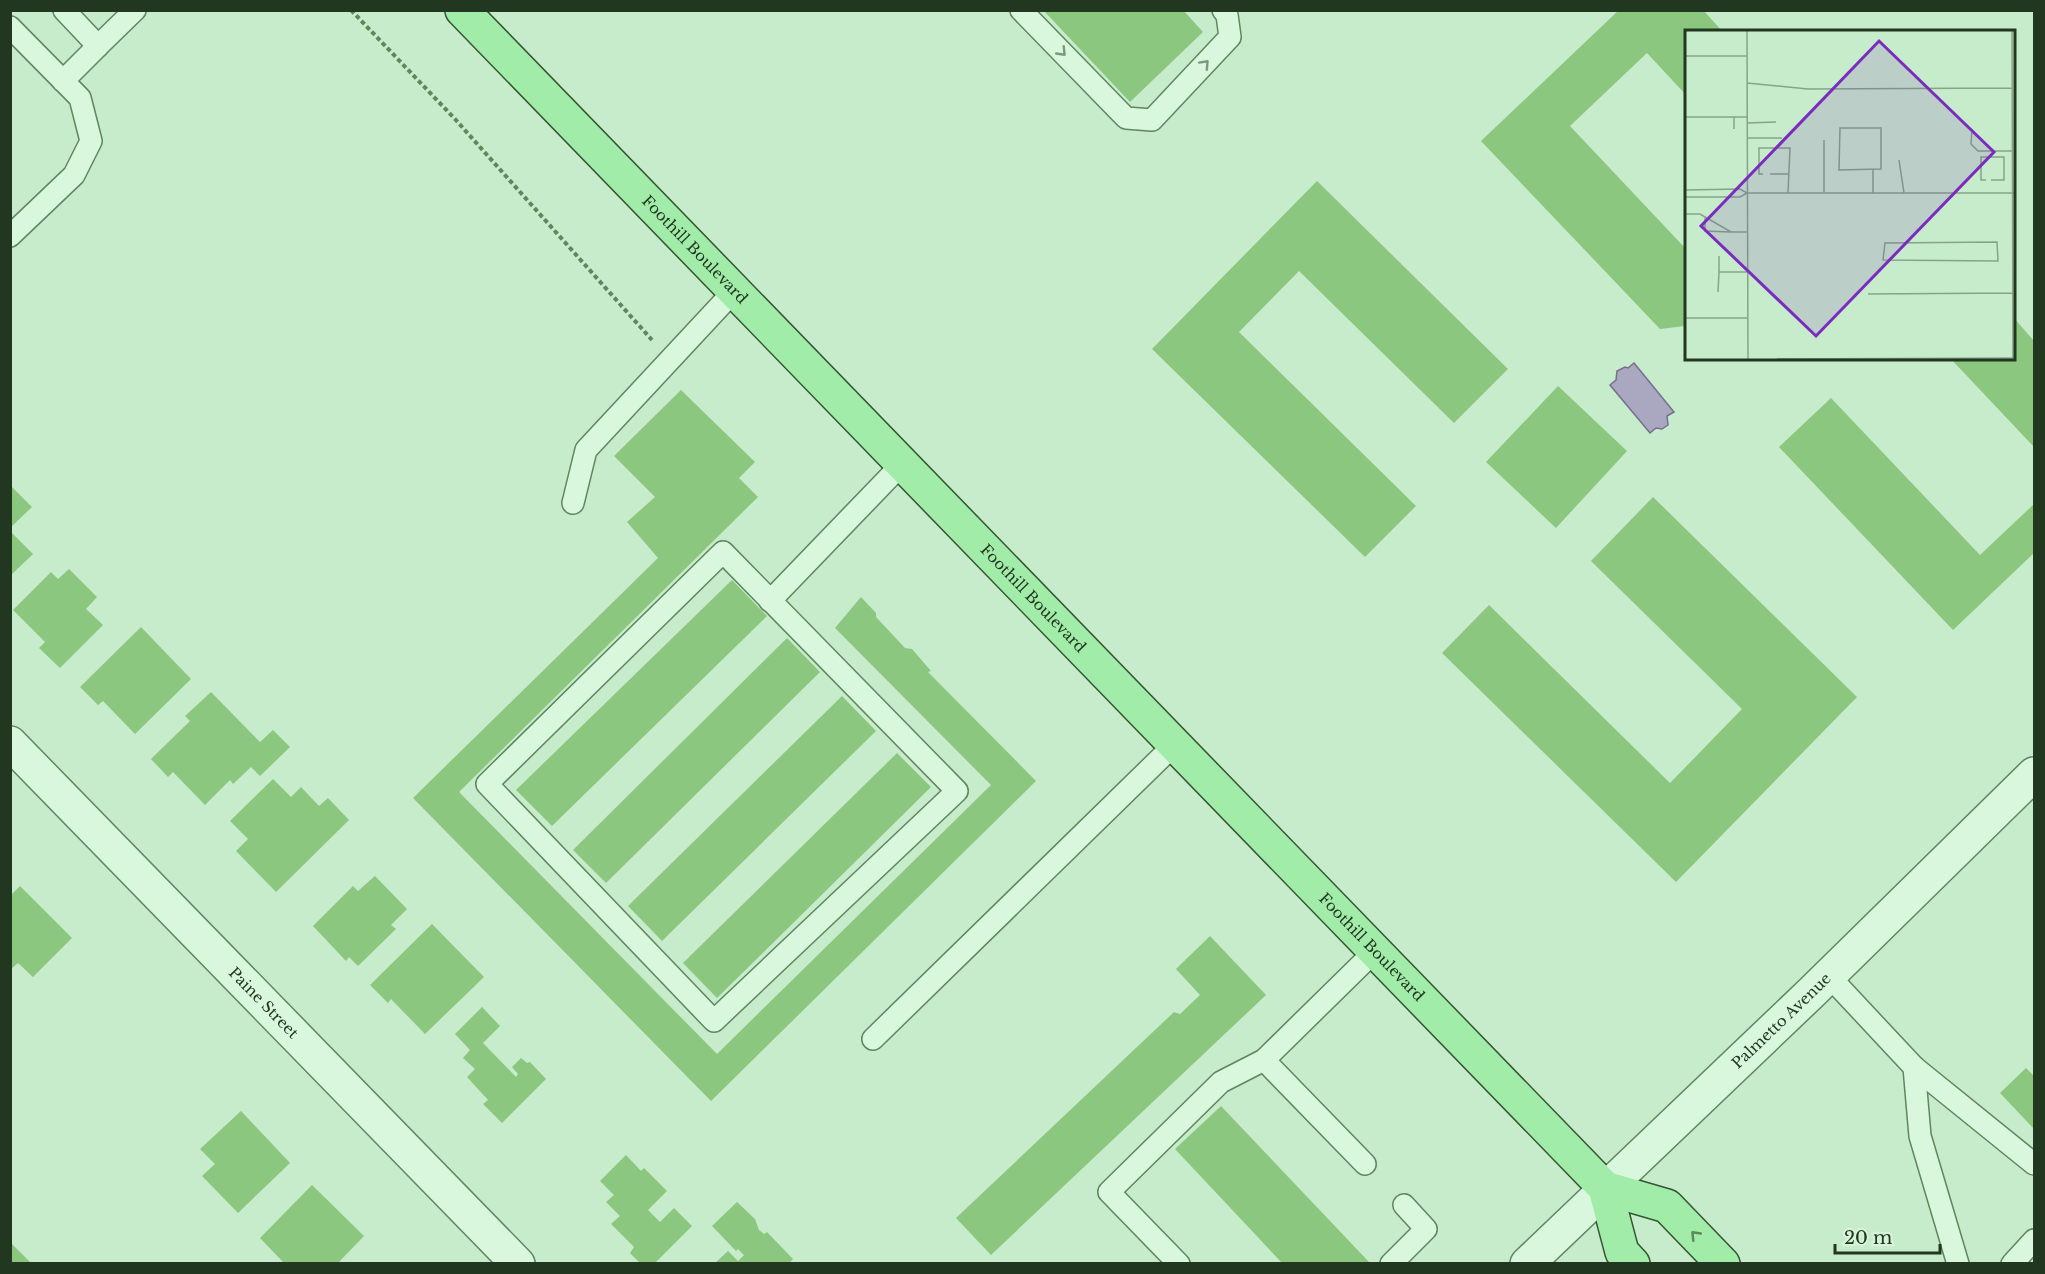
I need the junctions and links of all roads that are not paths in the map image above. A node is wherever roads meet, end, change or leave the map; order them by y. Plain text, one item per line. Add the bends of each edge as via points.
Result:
1 (64, 10) edge
2 (135, 10) edge
3 (462, 10) edge
4 (1021, 10) edge
5 (1223, 10) edge
6 (10, 27) edge
7 (99, 46) junction
8 (63, 81) junction
9 (10, 236) edge
10 (734, 291) junction
11 (902, 464) junction
12 (573, 503) dead end
13 (770, 601) junction
14 (10, 743) edge
15 (1175, 744) junction
16 (2034, 774) edge
17 (1375, 951) junction
18 (1828, 975) junction
19 (873, 1039) dead end
20 (1264, 1060) junction
21 (1914, 1067) junction
22 (1365, 1164) dead end
23 (2034, 1164) edge
24 (1605, 1188) junction
25 (1404, 1204) dead end
26 (2034, 1240) edge
27 (518, 1263) edge
28 (1179, 1263) edge
29 (1391, 1263) edge
30 (1527, 1263) edge
31 (1633, 1263) edge
32 (1723, 1263) edge
33 (1958, 1263) edge
34 (2012, 1263) edge

1 - 7 lane
2 - 7 lane
3 - 10 main road, Foothill Boulevard
4 -> 5 lane via 1126,118 1152,120 1230,37
6 - 8 lane
7 - 8 lane
8 - 9 lane via 80,98 91,141 74,175
10 - 11 main road, Foothill Boulevard
10 - 12 lane via 586,450
11 - 13 lane
11 - 15 main road, Foothill Boulevard
13 - 13 lane via 957,791 714,1021 487,784 723,552
14 - 27 street, Paine Street
15 - 17 main road, Foothill Boulevard
15 - 19 lane
16 - 18 street, Palmetto Avenue
17 - 20 lane
17 - 24 main road, Foothill Boulevard
18 - 21 lane
18 - 24 street, Palmetto Avenue
20 - 22 lane
20 - 28 lane via 1221,1082 1109,1192
21 - 23 lane
21 - 33 lane via 1920,1136
24 - 30 street, Palmetto Avenue
24 - 31 main road, Foothill Boulevard via 1622,1252
32 -> 24 main road, Foothill Boulevard via 1667,1206
25 - 29 lane via 1426,1229
26 - 34 lane

